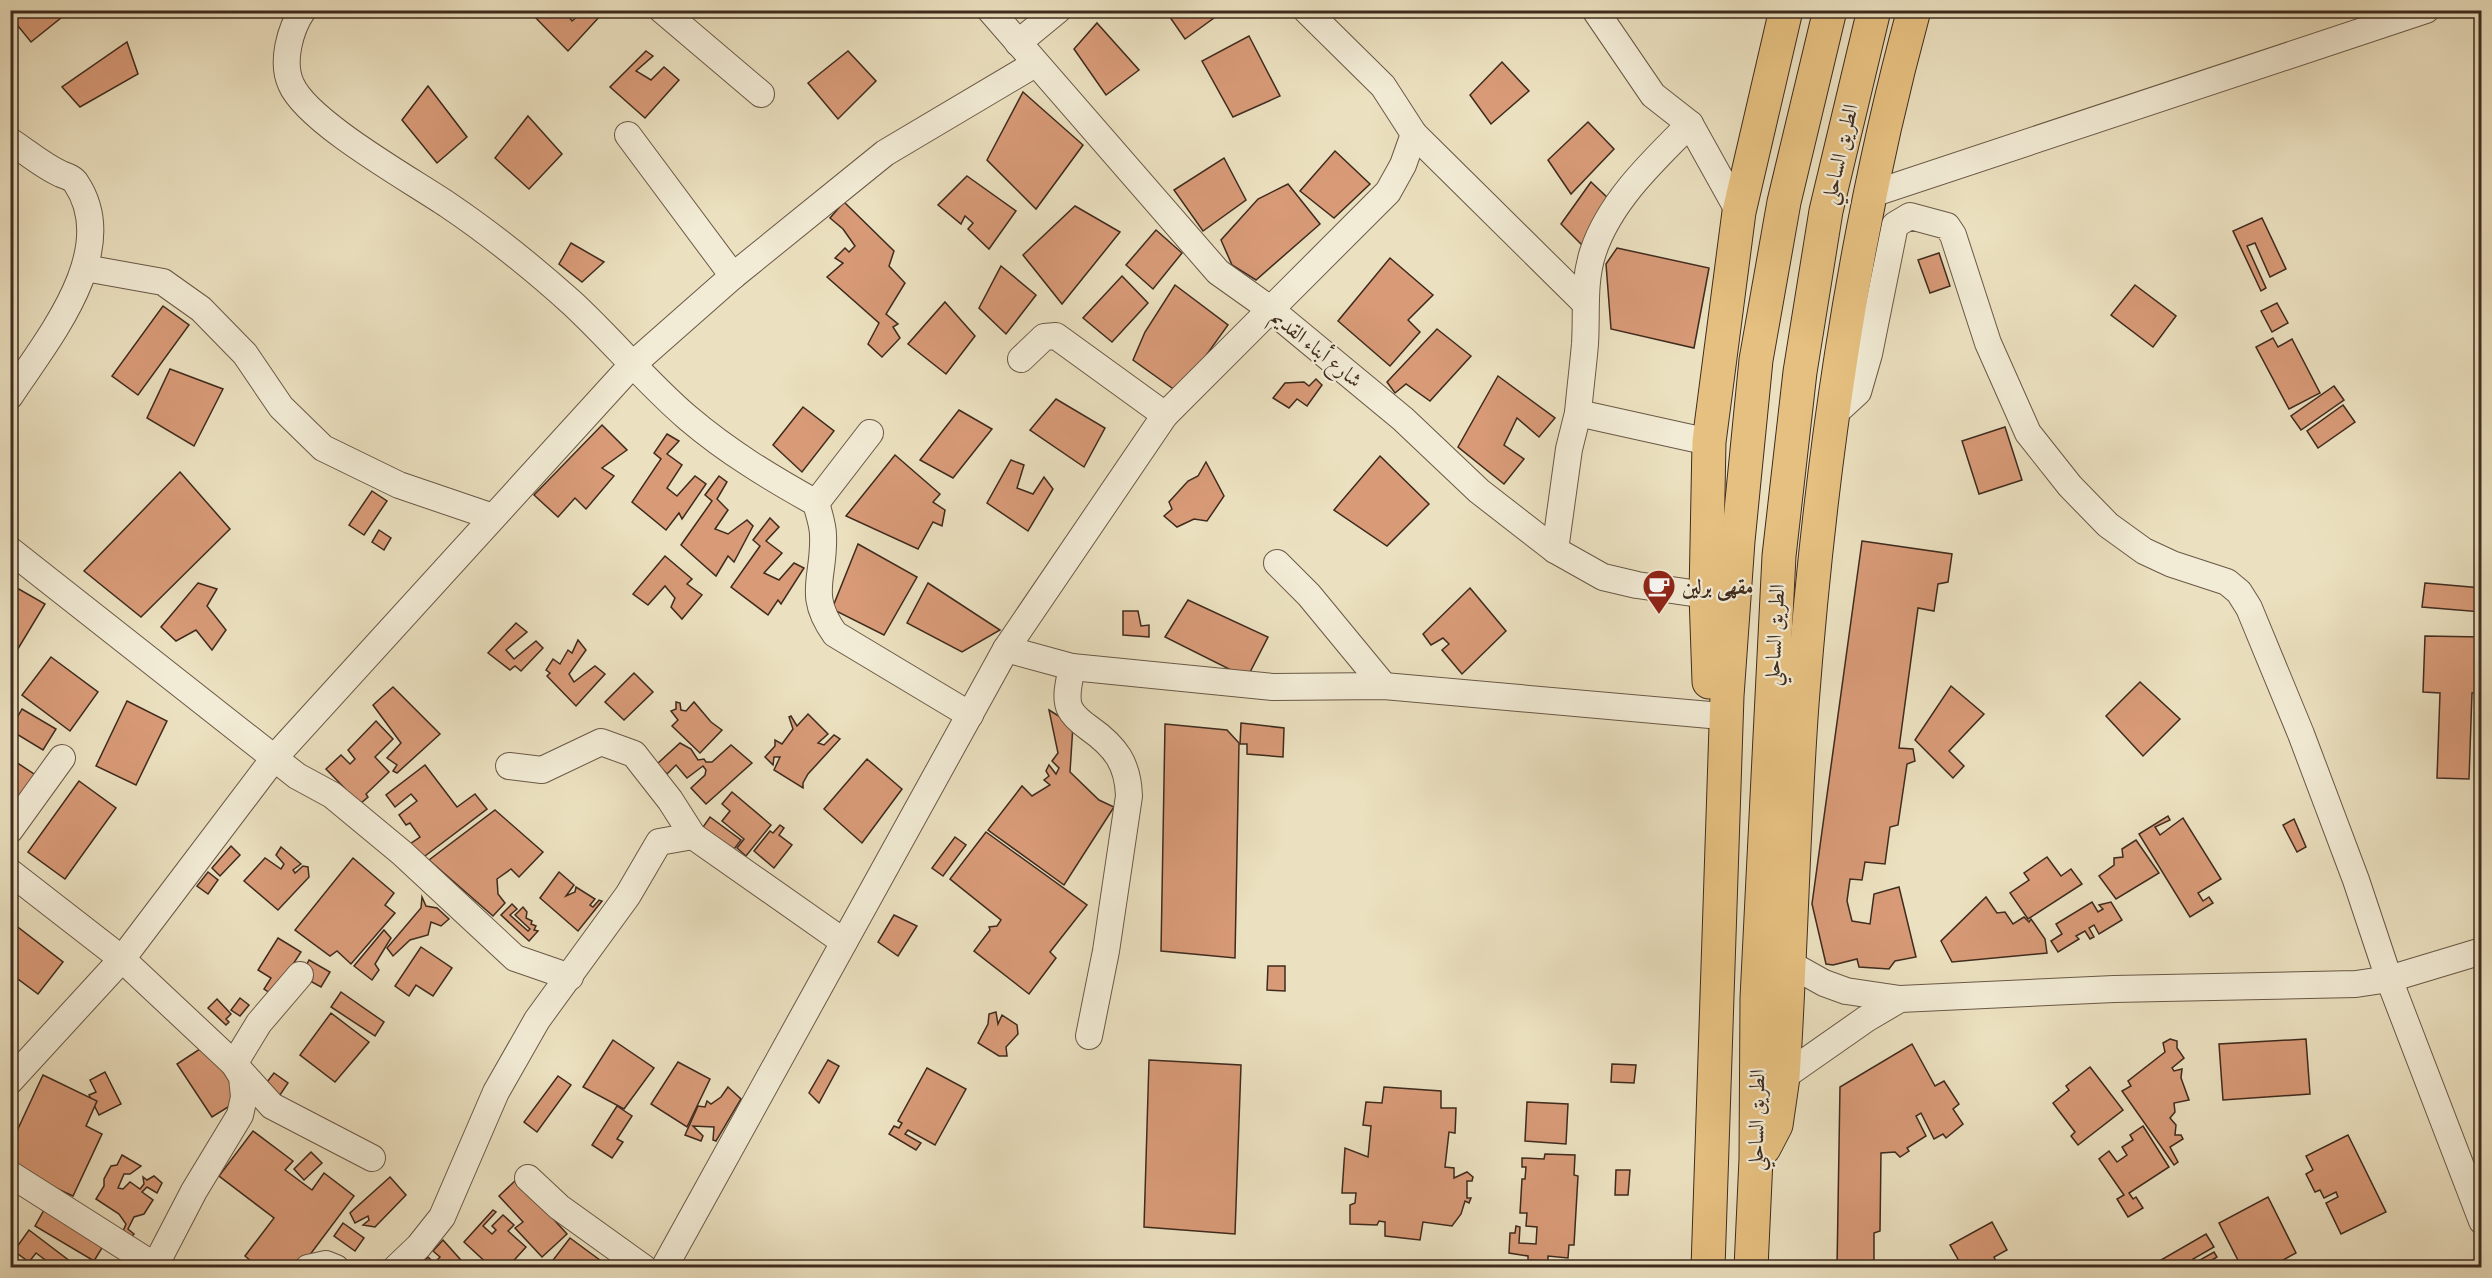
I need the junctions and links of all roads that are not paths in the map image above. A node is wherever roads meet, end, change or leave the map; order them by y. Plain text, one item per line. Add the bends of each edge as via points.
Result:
1 (303, 10) edge
2 (662, 10) edge
3 (990, 10) edge
4 (1058, 10) edge
5 (1306, 10) edge
6 (1595, 10) edge
7 (1786, 10) edge
8 (1830, 10) edge
9 (1874, 10) edge
10 (1914, 10) edge
11 (2426, 10) edge
12 (1018, 43) junction
13 (1035, 64) junction
14 (760, 94) dead end
15 (1690, 124) junction
16 (1414, 134) junction
17 (627, 135) dead end
18 (10, 141) edge
19 (1869, 195) junction
20 (1739, 212) junction
21 (85, 268) junction
22 (733, 276) junction
23 (1584, 302) junction
24 (1270, 309) junction
25 (1022, 359) dead end
26 (632, 364) junction
27 (10, 396) edge
28 (1578, 413) junction
29 (1834, 414) junction
30 (1165, 415) junction
31 (870, 434) dead end
32 (1709, 442) junction
33 (816, 503) junction
34 (493, 517) junction
35 (10, 550) edge
36 (1555, 550) junction
37 (1277, 563) dead end
38 (1706, 595) junction
39 (1006, 649) junction
40 (1072, 667) junction
41 (1384, 686) junction
42 (970, 715) junction
43 (1710, 715) junction
44 (275, 757) junction
45 (62, 758) dead end
46 (509, 766) dead end
47 (1724, 776) junction
48 (10, 830) edge
49 (693, 836) junction
50 (10, 872) edge
51 (844, 942) junction
52 (2481, 951) edge
53 (122, 959) junction
54 (1790, 964) junction
55 (300, 975) dead end
56 (570, 977) junction
57 (2389, 979) junction
58 (1900, 999) junction
59 (1089, 1036) dead end
60 (234, 1064) junction
61 (1783, 1077) junction
62 (10, 1081) edge
63 (372, 1158) dead end
64 (1756, 1159) junction
65 (10, 1174) edge
66 (528, 1178) dead end
67 (2481, 1221) edge
68 (157, 1267) edge
69 (308, 1268) edge
70 (336, 1268) edge
71 (396, 1268) edge
72 (644, 1268) edge
73 (664, 1268) edge
74 (1708, 1268) edge
75 (1751, 1268) edge

1 - 26 street via 287,53 290,83 308,108 339,133 483,228 573,304
2 - 14 street
3 - 12 street, شارع أبناء القديم
4 - 12 street
5 - 16 street via 1383,86
6 - 15 street via 1653,95
7 - 20 highway
8 - 47 highway, الطريق الساحلي via 1784,202 1756,360 1738,541
9 - 64 highway, الطريق الساحلي via 1826,211 1800,372 1779,556 1757,998
10 - 19 highway
11 - 19 street
12 - 13 street, شارع أبناء القديم
13 - 22 street via 885,153
13 - 24 street, شارع أبناء القديم via 1218,272
15 - 20 street
15 - 23 street via 1647,166 1612,214 1593,252
16 - 23 street
16 - 24 street via 1388,192
17 - 22 street
18 - 21 street via 53,171 75,180 84,199 90,229
19 - 29 highway via 1851,287
20 - 32 highway
21 - 27 street via 71,304
21 - 34 street via 163,282 201,309 245,354 281,407 322,448 399,485
22 - 26 street
23 - 28 street via 1585,342
24 - 30 street
24 - 36 street, شارع أبناء القديم via 1403,418 1479,491
25 - 30 street via 1044,338 1056,336
26 - 33 street via 688,418 754,468
26 - 34 street
28 - 32 street
28 - 36 street
29 - 54 highway via 1814,568 1802,706
29 - 57 street via 1858,392 1895,225 1910,216 1947,226 1988,343 2028,433 2108,525 2172,564 2226,582 2244,600 2301,734
30 - 39 street
31 - 33 street
32 - 38 highway
33 - 42 street via 823,534 818,598 835,634
34 - 44 street
35 - 44 street
36 - 38 street, شارع أبناء القديم via 1603,577
37 - 41 street via 1309,595
38 - 43 highway
39 - 40 street
39 - 42 street
40 - 41 street via 1273,687
40 - 59 street via 1069,708 1121,757 1128,776 1129,796
41 - 43 street
42 - 51 street
43 - 47 highway
44 - 53 street
44 - 56 street via 297,776 332,795 402,853 516,958
45 - 48 street
46 - 49 street via 542,770 601,742 634,754
47 - 74 highway, الطريق الساحلي
49 - 51 street
49 - 56 street via 659,842 628,895
50 - 53 street
51 - 73 street
52 - 57 street
53 - 60 street
53 - 62 street
54 - 58 street via 1846,992
54 - 61 highway
55 - 60 street via 259,1023
56 - 71 street via 537,1020 496,1092 442,1217
57 - 58 street via 2356,984
57 - 67 street
58 - 61 street
60 - 63 street via 272,1106
60 - 68 street via 242,1077 244,1097 240,1115 194,1191
61 - 64 highway via 1776,1125
64 - 75 highway, الطريق الساحلي
65 - 68 street
66 - 72 street via 559,1207
69 - 70 street via 326,1264

